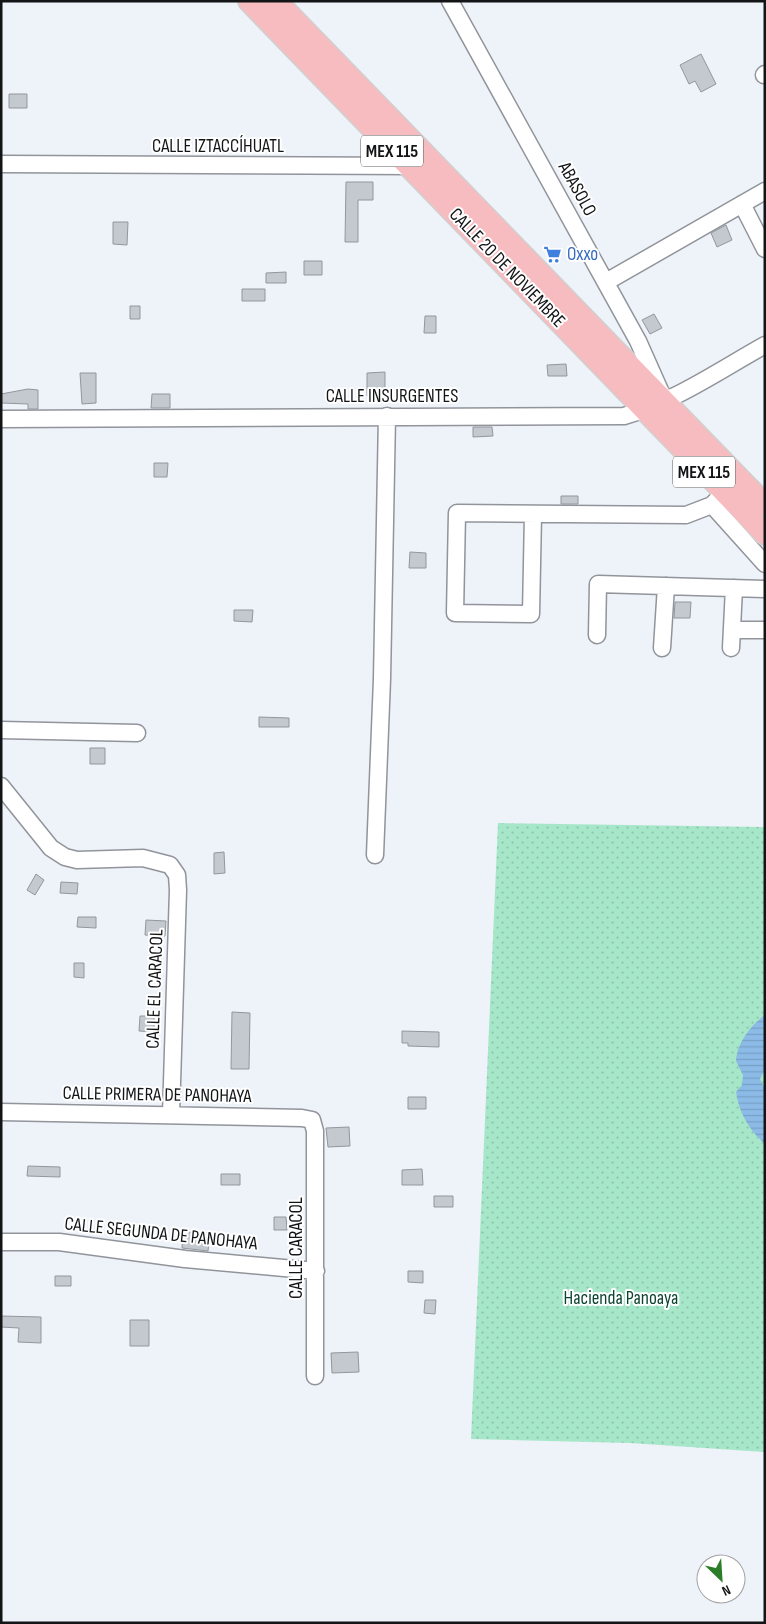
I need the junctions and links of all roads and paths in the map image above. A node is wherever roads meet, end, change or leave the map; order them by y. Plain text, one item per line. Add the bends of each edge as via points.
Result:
1 (249, 1) edge
2 (276, 1) edge
3 (450, 1) edge
4 (1, 164) edge
5 (408, 166) junction
6 (435, 166) junction
7 (765, 191) edge
8 (742, 204) junction
9 (765, 249) edge
10 (606, 282) junction
11 (765, 345) edge
12 (664, 400) junction
13 (645, 410) junction
14 (387, 416) junction
15 (1, 419) edge
16 (718, 499) junction
17 (765, 505) edge
18 (534, 514) junction
19 (765, 534) edge
20 (765, 564) edge
21 (666, 586) junction
22 (734, 588) junction
23 (765, 589) edge
24 (732, 630) junction
25 (765, 630) edge
26 (597, 635) dead end
27 (662, 648) dead end
28 (731, 648) dead end
29 (1, 730) edge
30 (137, 733) dead end
31 (1, 786) edge
32 (375, 855) dead end
33 (1, 1112) edge
34 (171, 1115) junction
35 (312, 1120) joint
36 (1, 1242) edge
37 (316, 1271) junction
38 (315, 1376) dead end

1 - 5 main road, CALLE 20 DE NOVIEMBRE / MEX 115
2 - 6 main road, CALLE 20 DE NOVIEMBRE / MEX 115
3 - 10 street, ABASOLO
4 - 5 street, CALLE IZTACCÍHUATL
5 - 6 street, CALLE IZTACCÍHUATL
5 - 13 main road, CALLE 20 DE NOVIEMBRE / MEX 115
6 - 12 main road, CALLE 20 DE NOVIEMBRE / MEX 115
7 - 8 street
8 - 9 street
8 - 10 street
10 - 12 street, ABASOLO via 638,341
11 - 12 street, CALLE INSURGENTES
12 - 13 street, CALLE INSURGENTES
12 - 17 main road, CALLE 20 DE NOVIEMBRE / MEX 115
13 - 14 street, CALLE INSURGENTES via 624,416
13 - 16 main road, CALLE 20 DE NOVIEMBRE / MEX 115
14 - 15 street, CALLE INSURGENTES
14 - 32 street
16 - 18 street via 686,515
16 - 19 main road, CALLE 20 DE NOVIEMBRE / MEX 115
16 - 20 street
18 - 18 street via 530,614 454,613 457,513
21 - 22 street
21 - 26 street via 598,584
21 - 27 street
22 - 23 street
22 - 24 street
24 - 25 street
24 - 28 street
29 - 30 street
31 - 34 street, CALLE EL CARACOL via 51,848 65,857 77,860 143,858 170,865 177,875
33 - 34 street, CALLE PRIMERA DE PANOHAYA
34 - 35 street, CALLE PRIMERA DE PANOHAYA
35 - 37 street, CALLE CARACOL via 315,1131
36 - 37 street, CALLE SEGUNDA DE PANOHAYA via 59,1242 184,1259
37 - 38 street, CALLE CARACOL

